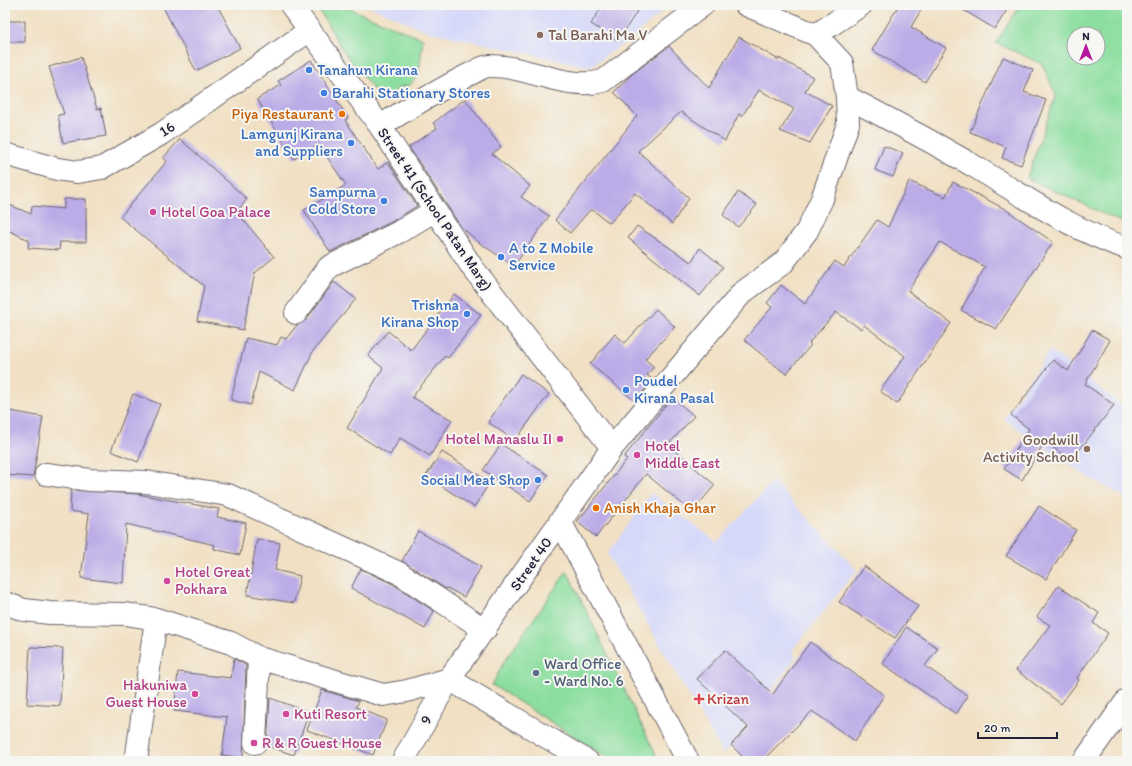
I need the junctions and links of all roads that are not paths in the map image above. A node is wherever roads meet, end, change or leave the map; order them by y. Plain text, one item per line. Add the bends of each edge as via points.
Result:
1 (291, 5) edge
2 (703, 5) edge
3 (746, 5) edge
4 (859, 6) edge
5 (310, 30) junction
6 (816, 35) junction
7 (847, 97) junction
8 (380, 126) junction
9 (5, 154) edge
10 (434, 211) junction
11 (1127, 248) edge
12 (296, 314) dead end
13 (612, 448) junction
14 (46, 474) dead end
15 (560, 521) junction
16 (5, 603) edge
17 (156, 619) junction
18 (485, 630) junction
19 (259, 658) junction
20 (449, 679) junction
21 (1127, 700) edge
22 (255, 743) dead end
23 (136, 761) edge
24 (403, 761) edge
25 (587, 761) edge
26 (688, 761) edge
27 (1084, 761) edge

1 - 5 street, Street 41 (School Patan Marg)
2 - 8 street via 603,81 576,83 487,66 440,89
3 - 6 street
4 - 6 street
5 - 8 street, Street 41 (School Patan Marg)
5 - 9 street, 16 / 16 via 161,134 102,168 78,172 57,169
6 - 7 street, Street 40 via 842,63
7 - 11 street via 958,157 1053,213
7 - 13 street, Street 40 via 848,124 822,199 807,231 783,263 742,293
8 - 10 street, Street 41 (School Patan Marg)
10 - 12 street via 399,232 329,267
10 - 13 street, Street 41 (School Patan Marg) via 472,267
13 - 15 street, Street 40
14 - 18 street via 90,480 146,482 228,496 399,573
15 - 18 street, Street 40
15 - 26 street
16 - 17 street via 24,610 50,613 126,614
17 - 19 street via 231,644
17 - 23 street
18 - 20 street, Street 40
19 - 20 street via 383,695
19 - 22 street
20 - 24 street, 9 / 9
20 - 25 street
21 - 27 street

